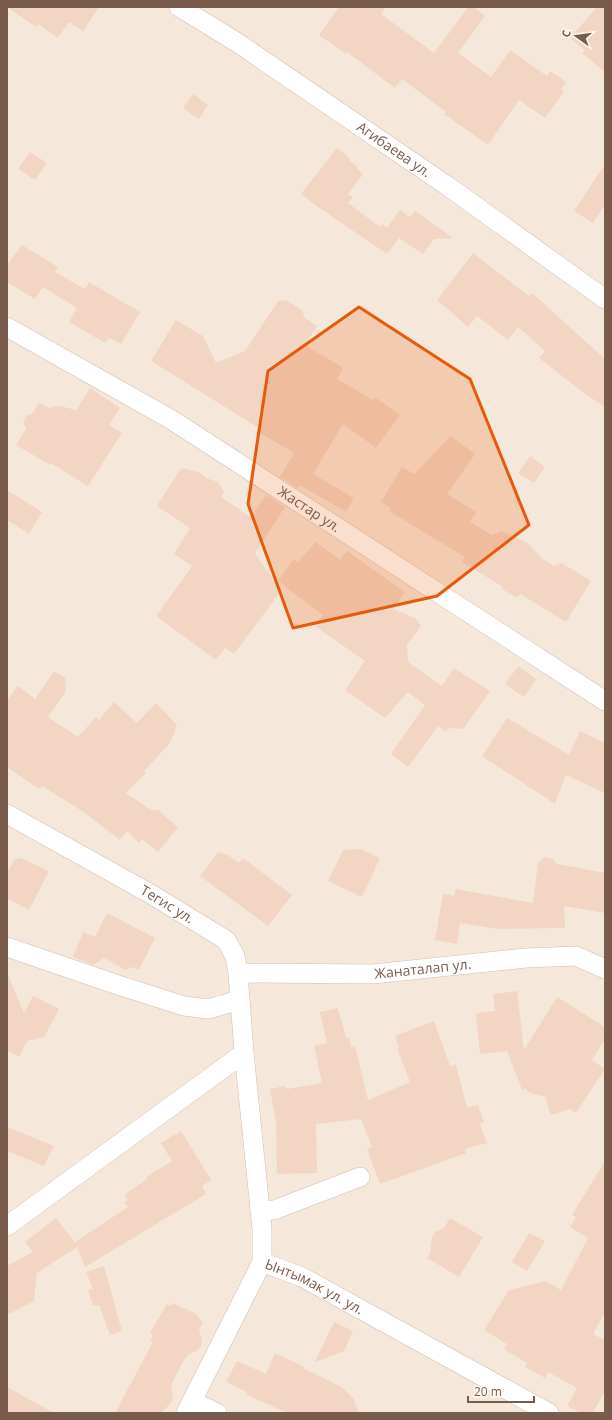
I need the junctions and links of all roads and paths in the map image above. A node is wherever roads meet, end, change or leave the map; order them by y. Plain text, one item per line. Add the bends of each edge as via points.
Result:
1 (179, 7) edge
2 (605, 299) edge
3 (7, 327) edge
4 (605, 701) edge
5 (7, 814) edge
6 (7, 947) edge
7 (605, 969) edge
8 (238, 973) junction
9 (240, 1000) junction
10 (244, 1053) junction
11 (360, 1177) dead end
12 (260, 1212) junction
13 (7, 1226) edge
14 (262, 1262) junction
15 (189, 1407) edge
16 (217, 1413) edge
17 (549, 1413) edge

1 - 2 street, Агибаева ул. via 238,43 449,187
3 - 4 street, Жастар ул. via 172,420
5 - 8 street, Тегис ул. via 149,893 226,940 235,956
6 - 9 street via 184,1006 208,1009
7 - 8 street, Жанаталап ул. via 576,956 526,958 373,974
8 - 9 street, Тегис ул.
9 - 10 street, Тегис ул.
10 - 12 street, Ынтымак ул. ул.
10 - 13 street
11 - 12 street via 274,1210
12 - 14 street, Ынтымак ул. ул.
14 - 15 street
14 - 17 street, Ынтымак ул. ул. via 302,1277
15 - 16 street

